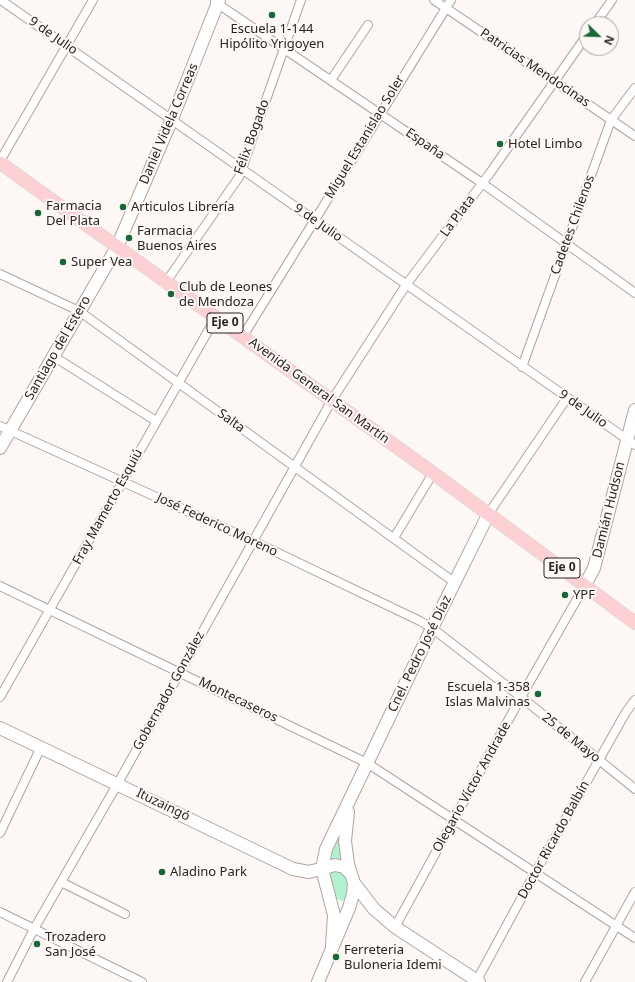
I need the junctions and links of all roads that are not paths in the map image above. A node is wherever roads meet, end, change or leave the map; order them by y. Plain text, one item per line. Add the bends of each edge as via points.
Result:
1 (1, 0) edge
2 (93, 0) edge
3 (301, 0) edge
4 (434, 0) edge
5 (451, 0) edge
6 (612, 0) edge
7 (216, 1) edge
8 (446, 8) junction
9 (601, 16) edge
10 (368, 26) dead end
11 (579, 46) edge
12 (68, 47) junction
13 (283, 48) junction
14 (331, 80) junction
15 (554, 81) junction
16 (634, 88) edge
17 (380, 113) junction
18 (172, 119) junction
19 (611, 120) junction
20 (635, 136) edge
21 (0, 162) edge
22 (242, 170) junction
23 (482, 183) junction
24 (315, 220) junction
25 (566, 244) junction
26 (117, 247) junction
27 (0, 274) edge
28 (166, 282) junction
29 (406, 285) junction
30 (635, 293) edge
31 (79, 311) junction
32 (216, 317) junction
33 (243, 336) junction
34 (53, 356) junction
35 (522, 367) junction
36 (178, 383) junction
37 (567, 398) junction
38 (332, 400) junction
39 (635, 410) edge
40 (156, 421) junction
41 (5, 428) edge
42 (631, 442) edge
43 (0, 448) edge
44 (294, 467) junction
45 (433, 472) junction
46 (122, 482) junction
47 (489, 513) junction
48 (394, 538) junction
49 (252, 541) junction
50 (454, 582) junction
51 (585, 585) junction
52 (0, 586) edge
53 (49, 610) junction
54 (635, 623) edge
55 (432, 628) junction
56 (180, 671) junction
57 (0, 697) edge
58 (521, 697) junction
59 (635, 700) edge
60 (0, 728) edge
61 (41, 748) junction
62 (599, 760) junction
63 (367, 763) junction
64 (118, 783) junction
65 (635, 789) edge
66 (353, 796) junction
67 (455, 820) junction
68 (0, 833) edge
69 (324, 871) junction
70 (535, 873) junction
71 (61, 882) junction
72 (350, 892) junction
73 (635, 892) edge
74 (332, 902) junction
75 (374, 908) junction
76 (0, 912) edge
77 (125, 914) dead end
78 (616, 926) junction
79 (395, 927) junction
80 (34, 929) junction
81 (635, 938) edge
82 (332, 946) junction
83 (477, 981) edge
84 (7, 982) edge
85 (142, 982) edge
86 (318, 982) edge
87 (585, 982) edge

1 - 12 street, 9 de Julio
2 - 12 street
3 - 13 street, Félix Bogado
4 - 8 street, Patricias Mendocinas
5 - 8 street, Miguel Estanislao Soler
6 - 9 street
7 - 13 street, España
7 - 18 street, Daniel Videla Correas
8 - 15 street, Patricias Mendocinas
8 - 17 street, Miguel Estanislao Soler
10 - 14 street
11 - 15 street, La Plata
12 - 18 street, 9 de Julio
12 - 21 street
13 - 14 street, España
13 - 22 street, Félix Bogado
14 - 17 street, España
15 - 19 street, Patricias Mendocinas
15 - 23 street, La Plata
16 - 19 street, Cadetes Chilenos
17 - 23 street, España
17 - 24 street, Miguel Estanislao Soler
18 - 22 street, 9 de Julio
18 - 26 street, Daniel Videla Correas
19 - 20 street, Patricias Mendocinas
19 - 25 street, Cadetes Chilenos
21 - 26 main road, Avenida General San Martín / Eje 0
22 - 24 street, 9 de Julio
22 - 28 street, Félix Bogado
23 - 25 street, España
23 - 29 street, La Plata
24 - 29 street, 9 de Julio
24 - 33 street, Miguel Estanislao Soler
25 - 30 street, España
25 - 35 street, Cadetes Chilenos
26 - 28 main road, Avenida General San Martín / Eje 0
26 - 31 street, Santiago del Estero
27 - 31 street, Salta
28 - 32 main road, Avenida General San Martín / Eje 0
29 - 35 street, 9 de Julio
29 - 38 street, La Plata
31 - 34 street, Santiago del Estero
31 - 36 street, Salta
32 - 33 main road, Avenida General San Martín / Eje 0
32 - 36 street, Fray Mamerto Esquiú
33 - 38 main road, Avenida General San Martín / Eje 0
34 - 40 street
34 - 41 street, Santiago del Estero
35 - 37 street, 9 de Julio
36 - 40 street, Fray Mamerto Esquiú
36 - 44 street, Salta
37 - 42 street, 9 de Julio
37 - 47 street
38 - 44 street, Gobernador González
38 - 45 main road, Avenida General San Martín / Eje 0
39 - 42 street, Damián Hudson
40 - 46 street, Fray Mamerto Esquiú
41 - 43 street, Santiago del Estero
41 - 46 street, José Federico Moreno
42 - 51 street, Damián Hudson via 594,568
44 - 48 street, Salta
44 - 49 street, Gobernador González
45 - 47 main road, Avenida General San Martín / Eje 0
45 - 48 street
46 - 49 street, José Federico Moreno
46 - 53 street, Fray Mamerto Esquiú
47 - 50 street, Cnel. Pedro José Díaz
47 - 51 main road, Avenida General San Martín / Eje 0
48 - 50 street, Salta
49 - 55 street, José Federico Moreno
49 - 56 street, Gobernador González
50 - 55 street, Cnel. Pedro José Díaz
51 - 54 main road, Avenida General San Martín / Eje 0
51 - 58 street, Olegario Víctor Andrade
52 - 53 street, Montecaseros
53 - 56 street, Montecaseros
53 - 57 street, Fray Mamerto Esquiú
55 - 58 street, 25 de Mayo
55 - 63 street, Cnel. Pedro José Díaz
56 - 63 street, Montecaseros
56 - 64 street, Gobernador González
58 - 62 street, 25 de Mayo
58 - 67 street, Olegario Víctor Andrade
59 - 62 street, Doctor Ricardo Balbín
60 - 61 street, Ituzaingó
61 - 64 street, Ituzaingó
61 - 68 street
62 - 65 street, 25 de Mayo
62 - 70 street, Doctor Ricardo Balbín
63 - 66 street, Cnel. Pedro José Díaz
63 - 67 street, Montecaseros
64 - 69 street, Ituzaingó via 294,869
64 - 71 street, Gobernador González
66 - 69 street, Cnel. Pedro José Díaz via 326,849
66 - 72 street, Cnel. Pedro José Díaz via 345,841
67 - 70 street, Montecaseros
67 - 79 street, Olegario Víctor Andrade
69 - 72 street, Ituzaingó via 338,865
69 - 74 street
70 - 78 street, Montecaseros
70 - 83 street, Doctor Ricardo Balbín
71 - 77 street
71 - 80 street, Gobernador González
72 - 74 street via 337,905
72 - 75 street
72 - 75 street
72 - 82 street
73 - 78 street
74 - 82 street via 335,920
75 - 79 street
76 - 80 street
78 - 81 street, Montecaseros
78 - 87 street
79 - 83 street
80 - 84 street, Gobernador González
80 - 85 street
82 - 86 street

